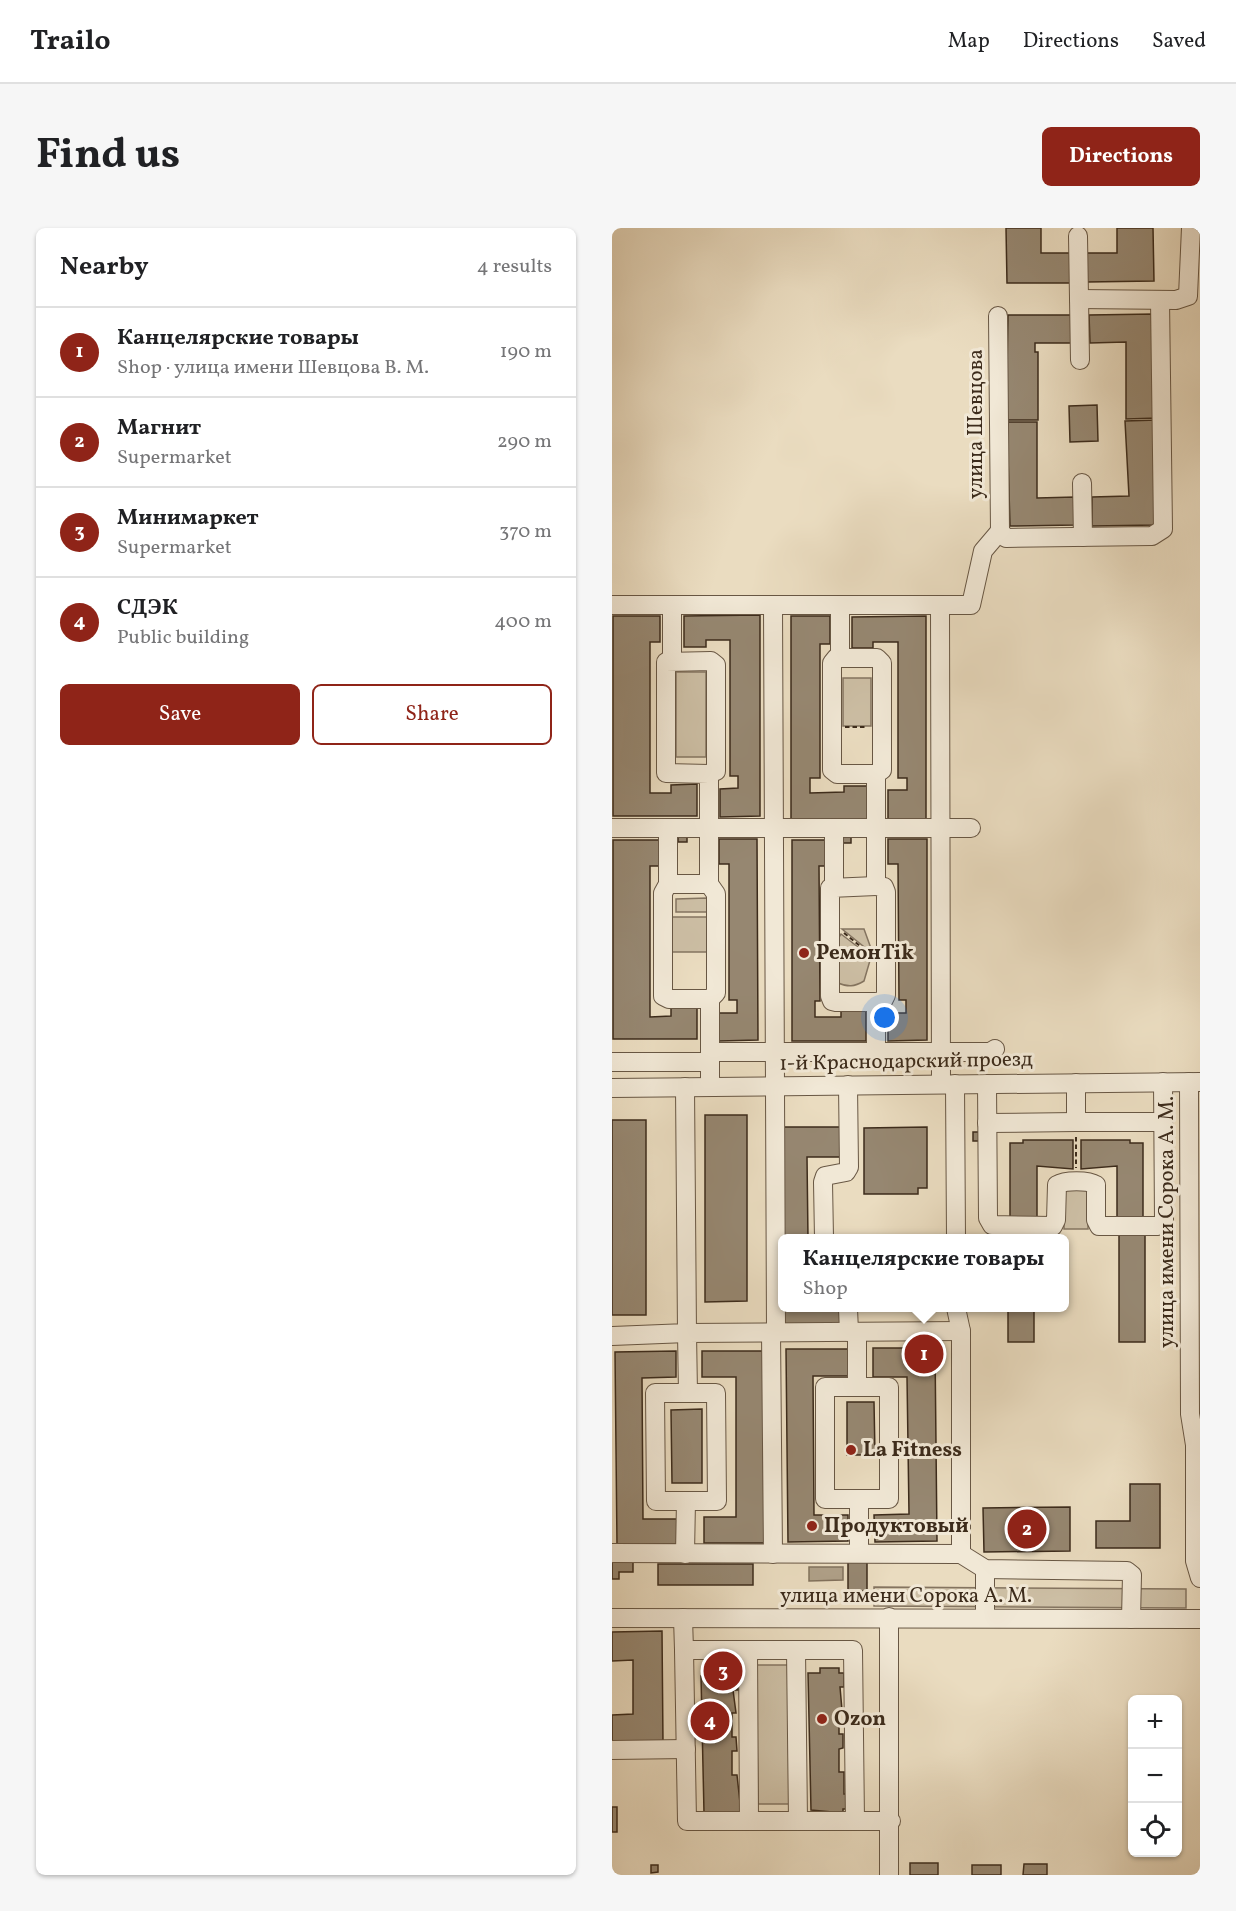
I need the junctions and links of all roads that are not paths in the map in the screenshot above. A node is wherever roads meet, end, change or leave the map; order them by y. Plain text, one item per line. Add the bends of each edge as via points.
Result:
1 (1191, 228) edge
2 (1078, 236) dead end
3 (1079, 299) junction
4 (1160, 300) junction
5 (998, 316) dead end
6 (1080, 360) dead end
7 (1082, 483) dead end
8 (1000, 531) junction
9 (1083, 537) junction
10 (612, 605) edge
11 (672, 605) junction
12 (773, 605) junction
13 (840, 605) junction
14 (940, 605) junction
15 (840, 658) junction
16 (672, 661) junction
17 (709, 774) junction
18 (876, 774) junction
19 (612, 828) edge
20 (668, 828) junction
21 (709, 828) junction
22 (774, 828) junction
23 (834, 828) junction
24 (876, 828) junction
25 (941, 828) junction
26 (971, 828) dead end
27 (668, 884) junction
28 (710, 884) junction
29 (834, 886) junction
30 (876, 886) junction
31 (710, 999) junction
32 (876, 1002) junction
33 (995, 1049) dead end
34 (774, 1052) junction
35 (876, 1052) junction
36 (941, 1052) junction
37 (710, 1057) junction
38 (612, 1062) edge
39 (1163, 1082) junction
40 (1195, 1082) edge
41 (1076, 1083) junction
42 (948, 1084) junction
43 (987, 1084) junction
44 (848, 1085) junction
45 (774, 1086) junction
46 (685, 1087) junction
47 (710, 1087) junction
48 (612, 1088) edge
49 (1076, 1122) junction
50 (1163, 1122) junction
51 (987, 1124) junction
52 (824, 1234) edge
53 (956, 1234) edge
54 (849, 1312) edge
55 (957, 1312) edge
56 (961, 1331) junction
57 (773, 1332) junction
58 (853, 1332) junction
59 (687, 1333) junction
60 (612, 1336) edge
61 (857, 1387) junction
62 (688, 1393) junction
63 (859, 1499) junction
64 (686, 1501) junction
65 (612, 1553) edge
66 (859, 1553) junction
67 (685, 1554) junction
68 (773, 1554) junction
69 (961, 1554) junction
70 (984, 1569) junction
71 (1200, 1578) edge
72 (888, 1617) junction
73 (612, 1618) edge
74 (683, 1618) junction
75 (984, 1618) junction
76 (1131, 1619) junction
77 (1200, 1619) edge
78 (684, 1650) junction
79 (748, 1650) junction
80 (796, 1650) junction
81 (686, 1749) junction
82 (612, 1750) edge
83 (749, 1821) junction
84 (798, 1821) junction
85 (855, 1821) junction
86 (891, 1821) junction
87 (889, 1875) edge

1 - 4 street via 1188,296
2 - 3 street
3 - 4 street
3 - 6 street
4 - 9 street via 1163,529 1152,536
5 - 8 street, улица Шевцова
7 - 9 street
8 - 9 street via 1006,538
8 - 14 street via 983,551 971,605
10 - 11 street
11 - 12 street
11 - 16 street
12 - 13 street
12 - 22 street
13 - 14 street
13 - 15 street
14 - 25 street
15 - 18 street via 877,658 882,663 882,770
15 - 18 street via 832,663 832,770 837,774
16 - 17 street via 711,661 716,665 716,771
16 - 17 street via 665,666 665,770 670,775
17 - 21 street
18 - 24 street
19 - 20 street
20 - 21 street
20 - 27 street
21 - 22 street
21 - 28 street
22 - 23 street
22 - 34 street
23 - 24 street
23 - 29 street
24 - 25 street
24 - 30 street
25 - 26 street
25 - 36 street
27 - 28 street
27 - 31 street via 663,893 663,996
28 - 31 street via 716,891 716,993
29 - 30 street
29 - 32 street via 830,891 830,999
30 - 32 street via 885,889 886,956 885,999
31 - 37 street
32 - 35 street
33 - 36 street
34 - 35 street
34 - 37 street
34 - 45 street
35 - 36 street
36 - 42 street
37 - 38 street
37 - 47 street
39 - 40 street, 1-й Краснодарский проезд
39 - 41 street, 1-й Краснодарский проезд
39 - 50 street
40 - 71 street, улица имени Сорока А. М. via 1190,1414 1195,1445 1195,1562
41 - 43 street, 1-й Краснодарский проезд
41 - 49 street
42 - 43 street, 1-й Краснодарский проезд
42 - 44 street, 1-й Краснодарский проезд
42 - 53 street
43 - 51 street
44 - 45 street, 1-й Краснодарский проезд
44 - 52 street via 849,1167 846,1172 825,1176
45 - 47 street, 1-й Краснодарский проезд
45 - 57 street
46 - 47 street, 1-й Краснодарский проезд
46 - 48 street, 1-й Краснодарский проезд
46 - 59 street
49 - 50 street
49 - 51 street
50 - 51 street via 1161,1225 1099,1226 1096,1185 1077,1183 1057,1185 1053,1227 992,1226 988,1218
54 - 58 street
55 - 56 street
56 - 58 street
56 - 69 street
57 - 58 street
57 - 59 street
57 - 68 street
58 - 61 street
59 - 60 street
59 - 62 street
61 - 63 street via 889,1387 889,1499
61 - 63 street via 825,1387 825,1499
62 - 64 street via 716,1393 717,1501
62 - 64 street via 655,1394 656,1501
63 - 66 street
64 - 67 street
65 - 67 street
66 - 68 street
66 - 69 street
67 - 68 street
69 - 70 street
70 - 75 street
70 - 76 street via 1127,1570 1132,1575
72 - 74 street, улица имени Сорока А. М.
72 - 75 street, улица имени Сорока А. М.
72 - 86 street
73 - 74 street, улица имени Сорока А. М.
74 - 78 street
75 - 76 street, улица имени Сорока А. М.
76 - 77 street, улица имени Сорока А. М.
78 - 79 street
78 - 81 street
79 - 80 street
79 - 83 street
80 - 84 street
80 - 85 street via 853,1650
81 - 82 street
81 - 83 street via 687,1821
83 - 84 street
84 - 85 street
85 - 86 street
86 - 87 street

